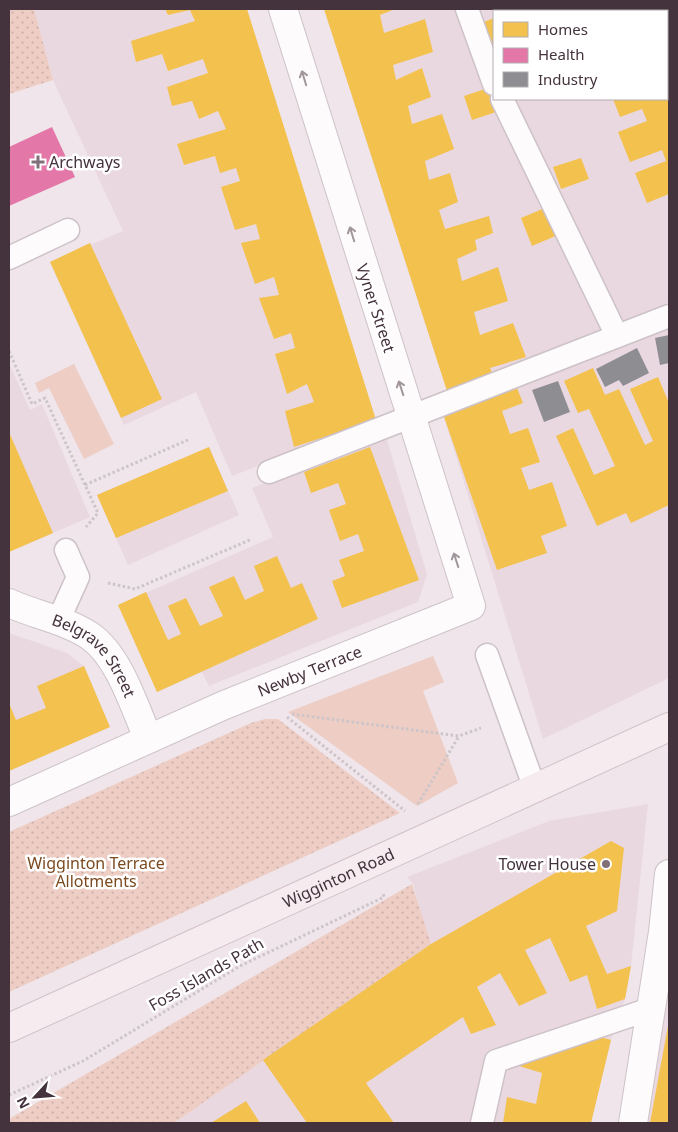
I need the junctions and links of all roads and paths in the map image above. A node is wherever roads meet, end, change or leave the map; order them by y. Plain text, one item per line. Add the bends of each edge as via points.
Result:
1 (283, 9) edge
2 (466, 9) edge
3 (493, 81) edge
4 (502, 100) edge
5 (68, 230) dead end
6 (9, 258) edge
7 (669, 316) edge
8 (617, 336) junction
9 (9, 351) edge
10 (410, 416) junction
11 (188, 440) dead end
12 (269, 472) dead end
13 (85, 485) junction
14 (252, 539) dead end
15 (66, 550) joint
16 (78, 577) junction
17 (9, 603) edge
18 (471, 606) joint
19 (58, 621) junction
20 (487, 655) dead end
21 (509, 717) junction
22 (668, 732) edge
23 (458, 736) junction
24 (148, 738) junction
25 (535, 789) junction
26 (9, 802) edge
27 (373, 862) junction
28 (669, 874) edge
29 (666, 932) edge
30 (650, 1009) junction
31 (9, 1028) edge
32 (9, 1095) edge
33 (482, 1123) edge
34 (633, 1123) edge

10 -> 1 street, Vyner Street
2 - 3 lane
4 - 8 lane
5 - 6 lane
7 - 8 lane
8 - 10 lane
9 - 13 path via 32,404 45,398
10 - 12 lane
18 -> 10 street, Vyner Street
11 - 13 path
13 - 15 path via 98,513
14 - 16 path via 135,590
15 - 16 lane
16 - 19 lane
17 - 19 street, Belgrave Street
18 - 24 street, Newby Terrace
19 - 24 street, Belgrave Street via 91,636 112,658
20 - 21 lane
21 - 23 path
21 - 25 lane
22 - 25 main road, Wigginton Road
23 - 23 path via 417,806 407,813 282,713
24 - 26 street, Newby Terrace
25 - 27 main road, Wigginton Road
27 - 31 main road, Wigginton Road
27 - 32 path, Foss Islands Path via 384,897 240,966 84,1061
28 - 29 street
29 - 30 street
30 - 33 lane via 496,1061
30 - 34 street

